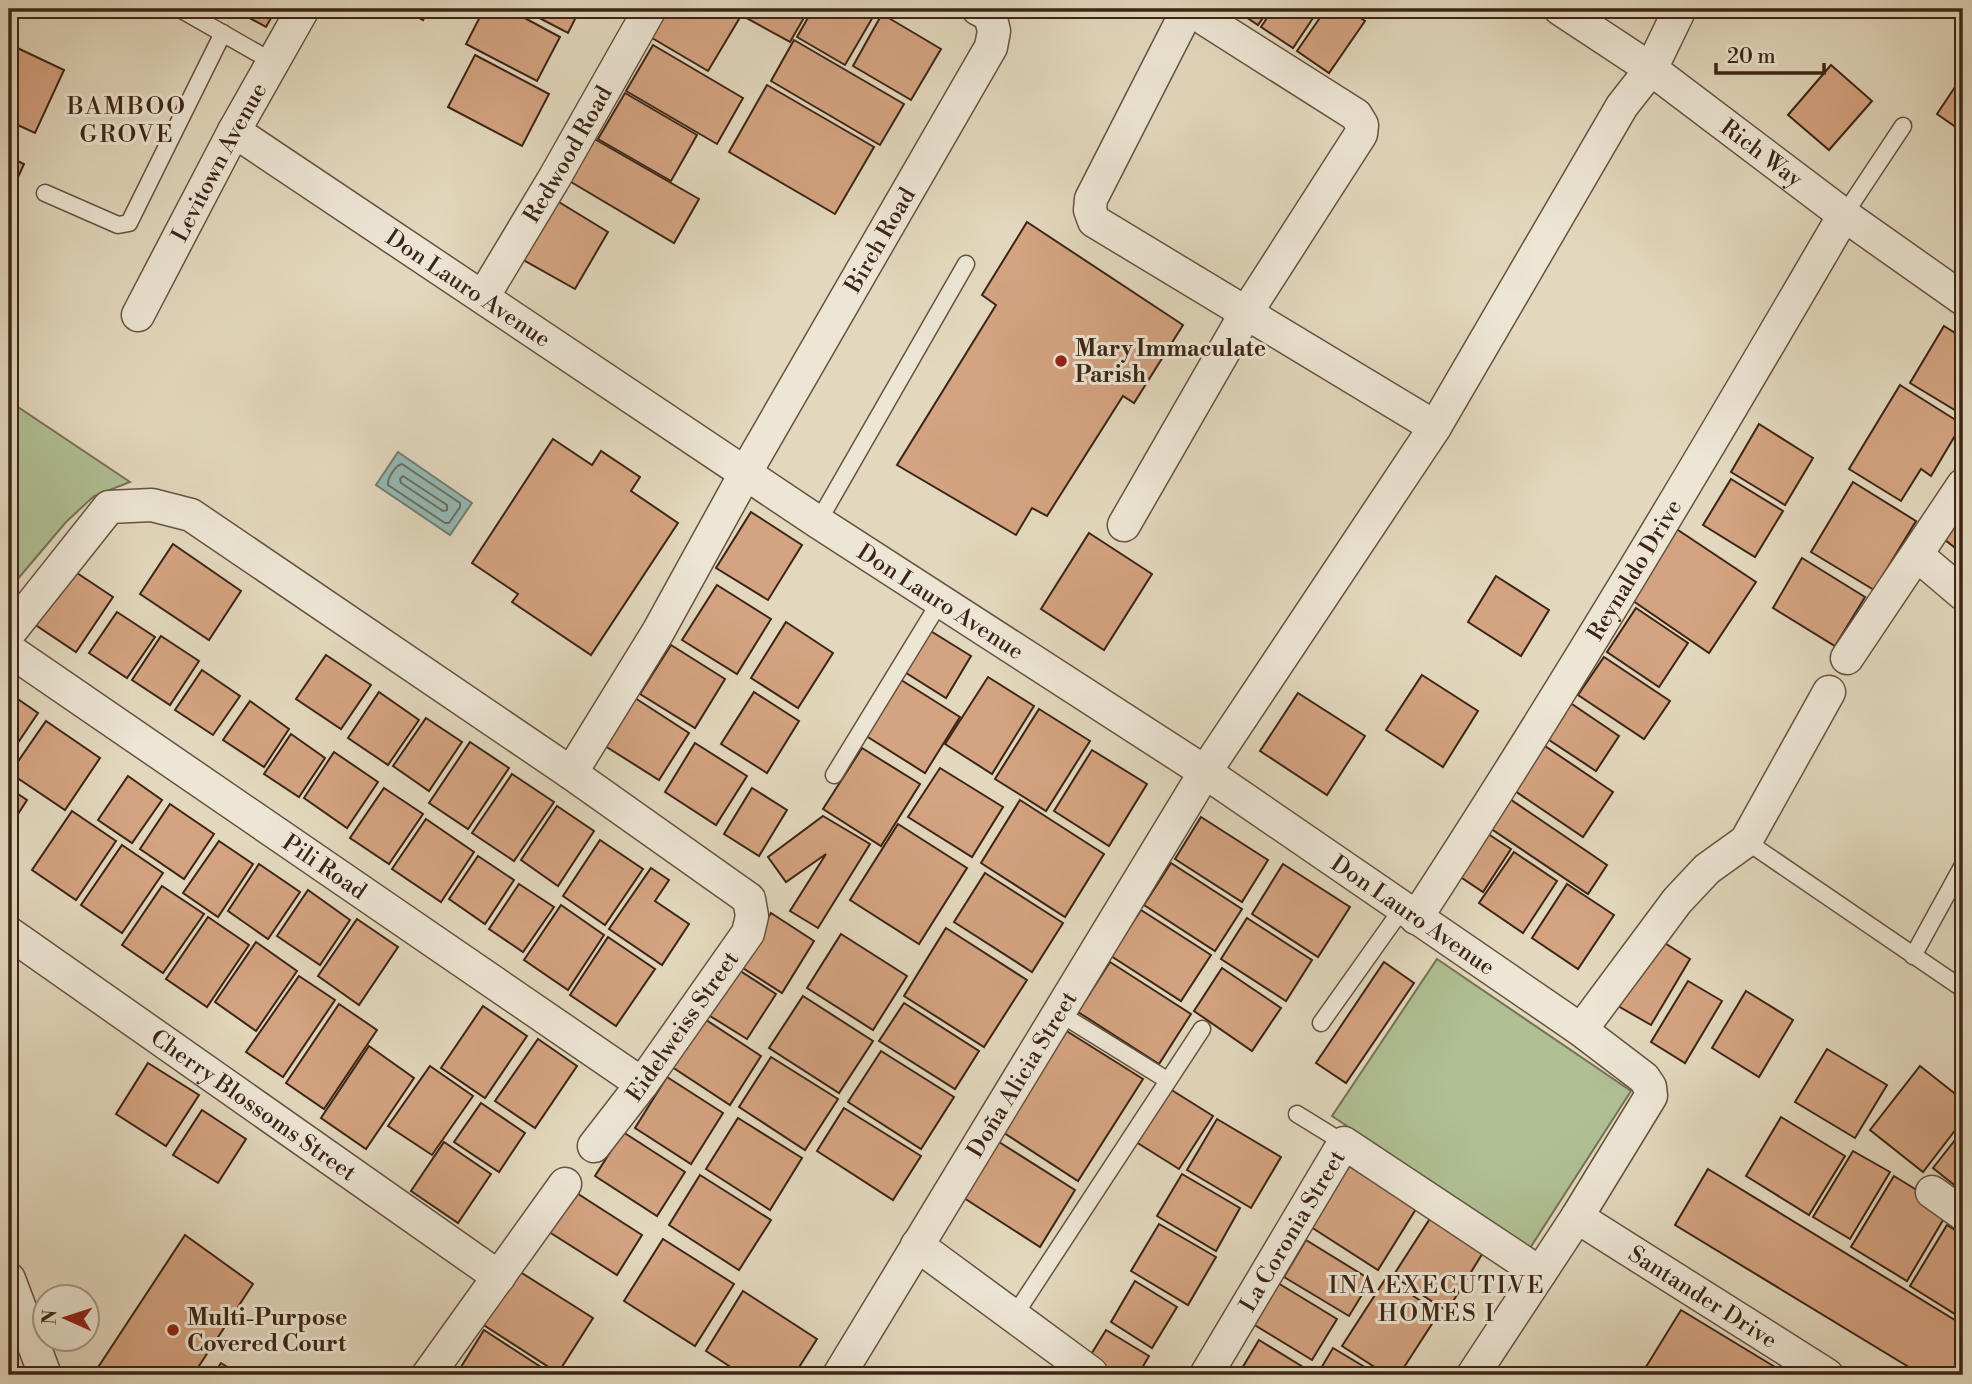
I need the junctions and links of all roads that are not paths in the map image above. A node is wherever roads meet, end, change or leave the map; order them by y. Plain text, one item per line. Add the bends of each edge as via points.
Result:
1 (180, 9) edge
2 (303, 9) edge
3 (650, 9) edge
4 (978, 9) edge
5 (1189, 9) edge
6 (1560, 9) edge
7 (1680, 9) edge
8 (223, 33) junction
9 (273, 62) junction
10 (1651, 69) junction
11 (1903, 126) dead end
12 (234, 131) junction
13 (45, 193) dead end
14 (1844, 215) junction
15 (967, 264) dead end
16 (483, 297) junction
17 (1963, 299) edge
18 (1246, 313) junction
19 (138, 315) dead end
20 (1435, 427) junction
21 (747, 472) junction
22 (1963, 485) edge
23 (818, 522) junction
24 (1124, 525) dead end
25 (1917, 555) junction
26 (1963, 594) edge
27 (941, 600) junction
28 (9, 633) edge
29 (9, 650) edge
30 (1847, 658) dead end
31 (1829, 692) dead end
32 (1205, 772) junction
33 (571, 773) junction
34 (834, 775) dead end
35 (1746, 841) junction
36 (1963, 865) edge
37 (1409, 913) junction
38 (9, 933) edge
39 (1913, 956) junction
40 (1963, 989) edge
41 (1059, 1013) junction
42 (1321, 1023) dead end
43 (1202, 1029) dead end
44 (1581, 1030) junction
45 (1167, 1080) junction
46 (642, 1084) junction
47 (1297, 1114) dead end
48 (1344, 1143) junction
49 (594, 1146) dead end
50 (565, 1184) dead end
51 (1932, 1192) dead end
52 (1963, 1214) edge
53 (1577, 1217) junction
54 (918, 1245) junction
55 (1540, 1273) junction
56 (499, 1276) junction
57 (10, 1287) edge
58 (1014, 1317) junction
59 (1091, 1373) dead end
60 (45, 1375) edge
61 (428, 1375) edge
62 (839, 1375) edge
63 (1206, 1375) edge
64 (1474, 1375) edge
65 (1828, 1375) edge

1 - 8 lane
2 - 9 street, Levitown Avenue
3 - 16 street, Redwood Road
4 - 21 street, Birch Road via 990,15 991,47
5 - 18 street via 1091,199 1090,210 1094,221
5 - 18 street via 1356,115 1362,125 1361,134
6 - 10 street, Rich Way
7 - 10 street, Doña Alicia Street
8 - 9 lane
8 - 13 lane via 129,223 118,225
9 - 12 street, Levitown Avenue
10 - 14 street, Rich Way
10 - 20 street, Doña Alicia Street via 1622,106
11 - 14 lane
12 - 16 street, Don Lauro Avenue
12 - 19 street, Levitown Avenue
14 - 17 street, Rich Way
14 - 37 street, Reynaldo Drive via 1503,785
15 - 23 lane
16 - 21 street, Don Lauro Avenue
18 - 20 street
18 - 24 street
20 - 32 street, Doña Alicia Street
21 - 23 street, Don Lauro Avenue
21 - 33 street
22 - 25 street
23 - 27 street, Don Lauro Avenue
25 - 26 street
25 - 30 street
27 - 32 street, Don Lauro Avenue
27 - 34 lane
28 - 33 street via 110,507 152,505 191,515
29 - 46 street, Pili Road
31 - 35 street
32 - 37 street, Don Lauro Avenue
32 - 41 street, Doña Alicia Street
33 - 46 street, Eidelweiss Street via 748,899 752,916 748,933
35 - 39 lane
35 - 44 street via 1707,869 1676,901
36 - 39 lane
37 - 42 lane
37 - 44 street, Don Lauro Avenue
38 - 56 street, Cherry Blossoms Street
39 - 40 lane
41 - 45 lane
41 - 54 street, Doña Alicia Street
43 - 45 lane
44 - 53 street, Don Lauro Avenue via 1644,1078 1651,1096
45 - 58 lane
46 - 49 street, Eidelweiss Street
47 - 48 lane
48 - 55 street, La Coronia Street
48 - 63 street, La Coronia Street
50 - 56 street
51 - 52 street
53 - 55 street
53 - 65 street, Santander Drive
54 - 58 street
54 - 62 street, Doña Alicia Street
55 - 64 street
56 - 61 street
57 - 60 street
58 - 59 street

